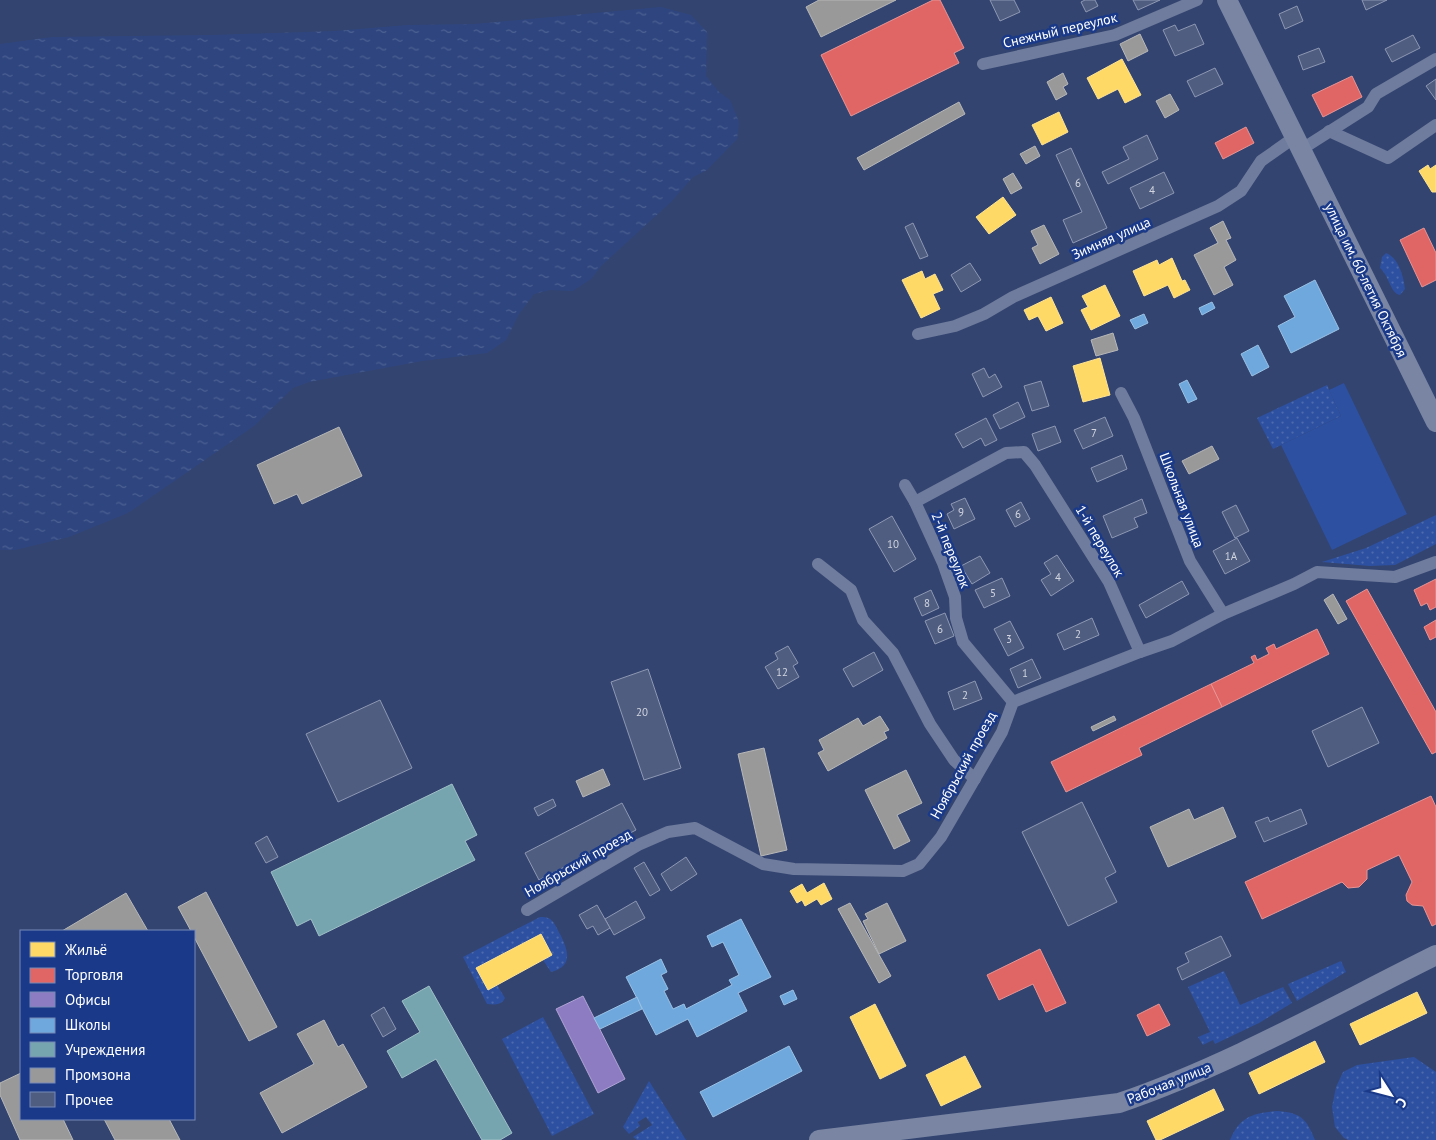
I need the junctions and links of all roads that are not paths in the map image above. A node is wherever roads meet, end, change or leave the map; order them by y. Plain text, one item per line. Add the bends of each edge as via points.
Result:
1 (1198, 0) edge
2 (1227, 0) edge
3 (1436, 59) edge
4 (983, 64) dead end
5 (1436, 125) edge
6 (1329, 131) junction
7 (1298, 143) junction
8 (918, 334) dead end
9 (1121, 393) dead end
10 (1436, 422) edge
11 (905, 485) dead end
12 (915, 502) junction
13 (1436, 562) edge
14 (818, 564) dead end
15 (1223, 614) junction
16 (1140, 652) junction
17 (1013, 702) junction
18 (975, 779) junction
19 (527, 910) dead end
20 (1436, 956) edge
21 (893, 1135) edge
22 (819, 1140) edge

1 - 4 street, Снежный переулок via 1115,34
2 - 7 main road, улица им. 60-летия Октября
3 - 6 street, Зимняя улица via 1376,94 1368,107
5 - 6 street via 1388,158
6 - 7 street, Зимняя улица via 1315,142
7 - 8 street, Зимняя улица via 1260,161 1241,191 1218,206 1013,297 984,314 955,326
7 - 10 main road, улица им. 60-летия Октября
9 - 15 street, Школьная улица via 1134,418 1190,561
11 - 12 street, 2-й переулок
12 - 16 street, 1-й переулок via 1006,453 1024,452 1035,464 1108,582
12 - 17 street, 2-й переулок via 955,597 956,618 963,642
13 - 15 street, Ноябрьский проезд via 1395,577 1317,572
14 - 18 street via 851,590 863,620 893,653 930,724 954,760
15 - 16 street, Ноябрьский проезд via 1172,641
16 - 17 street, Ноябрьский проезд
17 - 18 street, Ноябрьский проезд via 1002,732
18 - 19 street, Ноябрьский проезд via 941,837 919,864 904,871 794,869 763,864 695,828 668,832 638,845
20 - 21 main road, Рабочая улица via 1228,1058 1120,1103
21 - 22 main road, Рабочая улица

